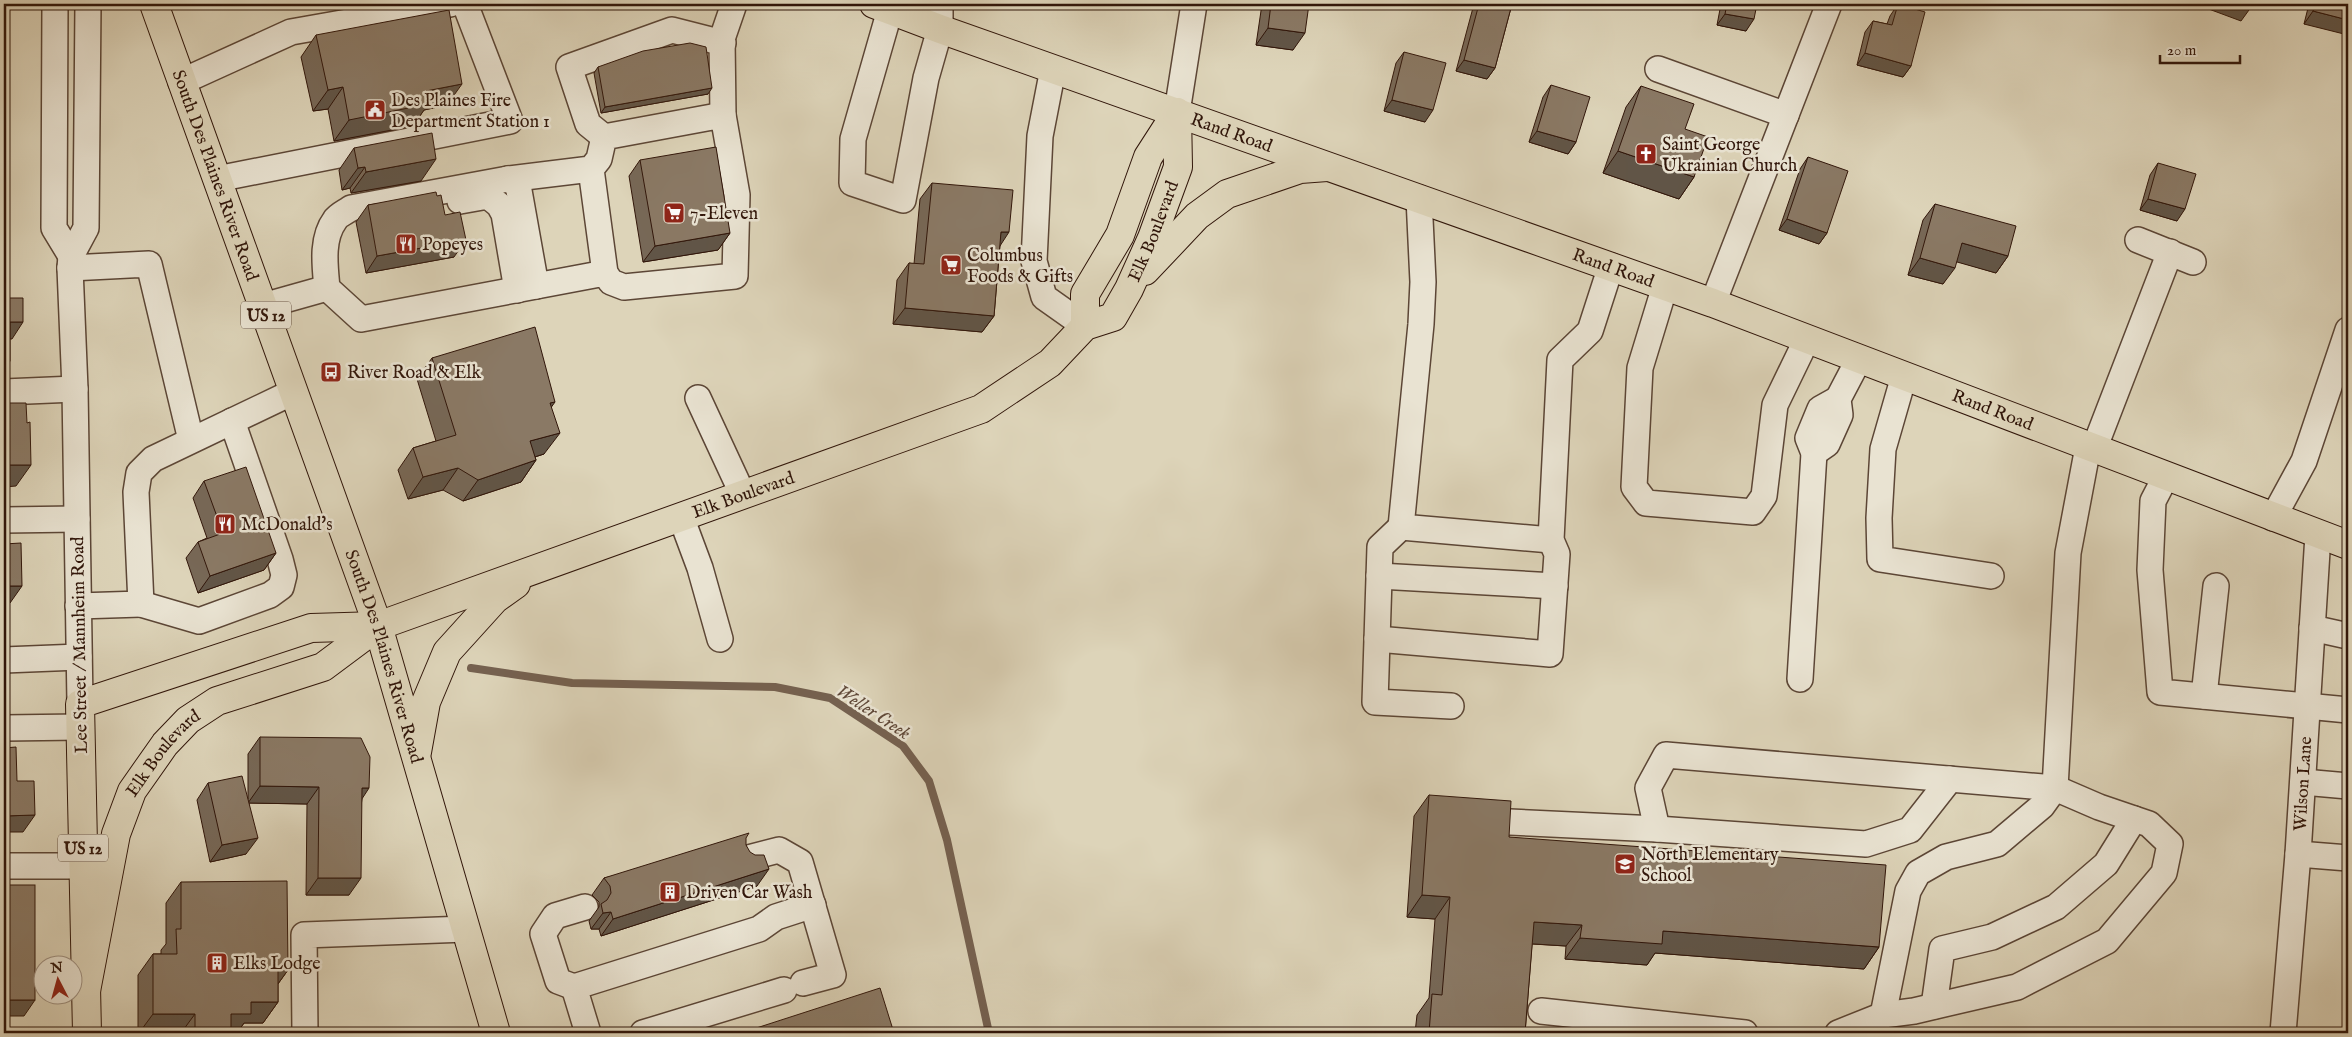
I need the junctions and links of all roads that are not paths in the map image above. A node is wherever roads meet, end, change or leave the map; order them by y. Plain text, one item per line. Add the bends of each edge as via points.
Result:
1 (55, 4) edge
2 (88, 4) edge
3 (154, 4) edge
4 (450, 4) edge
5 (465, 4) edge
6 (734, 4) edge
7 (1194, 4) edge
8 (1830, 4) edge
9 (882, 7) edge
10 (940, 16) edge
11 (722, 43) junction
12 (1052, 69) junction
13 (1658, 69) dead end
14 (182, 82) junction
15 (1177, 112) junction
16 (722, 115) junction
17 (1786, 115) junction
18 (604, 137) junction
19 (1329, 167) junction
20 (591, 169) junction
21 (217, 179) junction
22 (508, 179) junction
23 (1419, 198) junction
24 (333, 225) junction
25 (2138, 240) dead end
26 (2170, 252) junction
27 (71, 262) junction
28 (2193, 262) dead end
29 (1611, 266) junction
30 (605, 274) junction
31 (1665, 286) junction
32 (327, 288) junction
33 (526, 288) junction
34 (1129, 289) junction
35 (1713, 303) junction
36 (263, 306) junction
37 (1085, 326) junction
38 (2348, 330) edge
39 (1807, 339) junction
40 (1859, 358) junction
41 (1904, 376) junction
42 (75, 389) junction
43 (4, 392) edge
44 (294, 392) junction
45 (698, 398) dead end
46 (232, 421) junction
47 (191, 440) junction
48 (2091, 448) junction
49 (2166, 476) junction
50 (743, 495) junction
51 (681, 518) junction
52 (2273, 518) junction
53 (77, 519) junction
54 (4, 520) edge
55 (1401, 527) junction
56 (2318, 535) junction
57 (1551, 540) junction
58 (2348, 545) edge
59 (539, 568) junction
60 (1379, 576) junction
61 (1991, 576) dead end
62 (1555, 586) junction
63 (2216, 586) dead end
64 (141, 604) junction
65 (78, 606) junction
66 (378, 626) junction
67 (2312, 628) junction
68 (2348, 636) edge
69 (720, 639) dead end
70 (1377, 639) junction
71 (79, 657) junction
72 (4, 660) edge
73 (1800, 679) dead end
74 (2204, 696) junction
75 (2307, 705) junction
76 (1451, 706) dead end
77 (2348, 710) edge
78 (80, 715) junction
79 (4, 728) edge
80 (416, 756) junction
81 (1950, 779) junction
82 (2303, 782) junction
83 (2348, 786) edge
84 (2055, 788) junction
85 (2134, 819) junction
86 (1510, 822) edge
87 (1658, 829) junction
88 (2298, 854) junction
89 (748, 858) edge
90 (2348, 858) edge
91 (4, 866) edge
92 (83, 866) junction
93 (813, 905) junction
94 (586, 907) dead end
95 (466, 929) junction
96 (574, 987) junction
97 (86, 992) junction
98 (1934, 1006) junction
99 (1541, 1011) dead end
100 (1883, 1014) junction
101 (87, 1033) edge
102 (305, 1033) edge
103 (496, 1033) edge
104 (588, 1033) edge
105 (643, 1033) edge
106 (1745, 1033) edge
107 (1838, 1033) edge
108 (2283, 1033) edge

1 - 27 street, Lee Street / Mannheim Road via 54,228
2 - 27 street via 86,228
3 - 14 main road, South Des Plaines River Road / US 12
4 - 14 street via 291,32
5 - 21 street via 510,121
6 - 11 street
7 - 15 street, Elk Boulevard
8 - 17 street
9 - 10 main road, Rand Road
9 - 10 street via 853,139 852,183 903,200
10 - 12 main road, Rand Road
11 - 16 street
11 - 18 street via 672,30 569,67 588,124
12 - 15 main road, Rand Road
12 - 37 street via 1040,136 1034,261 1044,297
13 - 17 street
14 - 21 main road, South Des Plaines River Road / US 12
15 - 19 main road, Rand Road
15 - 34 main road, Elk Boulevard via 1178,166
15 - 37 main road, Elk Boulevard via 1148,157 1120,235 1085,294
16 - 18 street
16 - 30 street via 737,195 735,276 624,287 610,282
17 - 35 street
18 - 20 street via 599,159
19 - 23 main road, Rand Road
19 - 34 main road via 1300,169 1227,194 1197,216
20 - 22 street
20 - 30 street
21 - 36 main road, South Des Plaines River Road / US 12
22 - 24 street via 351,208 335,219
22 - 33 street via 518,185
23 - 29 main road, Rand Road
23 - 55 street via 1423,282 1421,324
24 - 32 street via 325,256
24 - 33 street via 488,196 504,214
25 - 26 street
26 - 28 street
26 - 48 street
27 - 42 street, Lee Street / Mannheim Road
27 - 47 street via 150,264
29 - 31 main road, Rand Road
29 - 57 street via 1590,331 1560,360
30 - 33 street
31 - 35 main road, Rand Road
31 - 39 street via 1640,368 1634,487 1646,503 1753,512 1764,496 1775,405
32 - 33 street via 361,319
32 - 36 street
34 - 37 main road, Elk Boulevard via 1113,317
35 - 39 main road, Rand Road
36 - 44 main road, South Des Plaines River Road / US 12
37 - 50 main road, Elk Boulevard via 1050,363 981,410
38 - 52 street via 2304,461
39 - 40 main road, Rand Road
40 - 41 main road, Rand Road
40 - 73 street via 1838,399 1840,415 1827,444 1814,453
41 - 48 main road, Rand Road
41 - 61 street via 1883,449 1880,559
42 - 43 street
42 - 53 street, Lee Street / Mannheim Road
44 - 46 street
44 - 66 main road, South Des Plaines River Road / US 12
45 - 50 street
46 - 47 street
46 - 64 street via 280,559 284,575 281,587 270,595 199,621
47 - 64 street via 153,459 139,473 136,492
48 - 49 main road, Rand Road
48 - 84 street via 2068,553
49 - 52 main road, Rand Road
49 - 74 street via 2153,501 2150,570 2160,692
50 - 51 main road, Elk Boulevard
51 - 59 main road, Elk Boulevard
51 - 69 street via 700,568
52 - 56 main road, Rand Road
53 - 54 street
53 - 65 street, Lee Street / Mannheim Road
55 - 57 street
55 - 60 street via 1380,547
56 - 58 main road, Rand Road
56 - 67 street, Wilson Lane
57 - 62 street via 1557,554
59 - 66 main road, Elk Boulevard
59 - 80 main road via 496,599 447,652 426,702
60 - 62 street
60 - 70 street
62 - 70 street via 1550,654
63 - 74 street
64 - 65 street
65 - 71 street, Lee Street / Mannheim Road
66 - 78 main road, Elk Boulevard via 311,628
66 - 80 main road, South Des Plaines River Road
66 - 97 main road, Elk Boulevard via 323,667 217,701 188,720 165,744 132,791 116,834
67 - 68 street
67 - 75 street, Wilson Lane
70 - 76 street via 1375,702
71 - 72 street
71 - 78 street, Lee Street / Mannheim Road
74 - 75 street
75 - 77 street
75 - 82 street, Wilson Lane
78 - 79 street
78 - 92 main road, Lee Street / Mannheim Road / US 12
80 - 95 main road, South Des Plaines River Road
81 - 84 street
81 - 87 street via 1910,830 1866,844
81 - 87 street via 1666,755 1648,788
82 - 83 street
82 - 88 street, Wilson Lane
84 - 85 street
84 - 100 street via 2042,806 1996,844 1946,857 1918,873 1908,891
85 - 98 street via 2106,864 2056,907 1992,937 1942,949
85 - 98 street via 2150,824 2170,844 2164,873 2107,941 2016,987
86 - 87 street
88 - 90 street
88 - 108 street, Wilson Lane
89 - 93 street via 780,850 800,862
91 - 92 street
92 - 97 main road, Lee Street / Mannheim Road / US 12
93 - 96 street via 776,917 759,929
93 - 105 street via 833,975
94 - 96 street via 555,916 543,934 558,981
95 - 102 street via 304,935
95 - 103 main road, South Des Plaines River Road
96 - 104 street
97 - 101 main road, Lee Street / Mannheim Road / US 12
98 - 100 street
99 - 106 street
100 - 107 street

